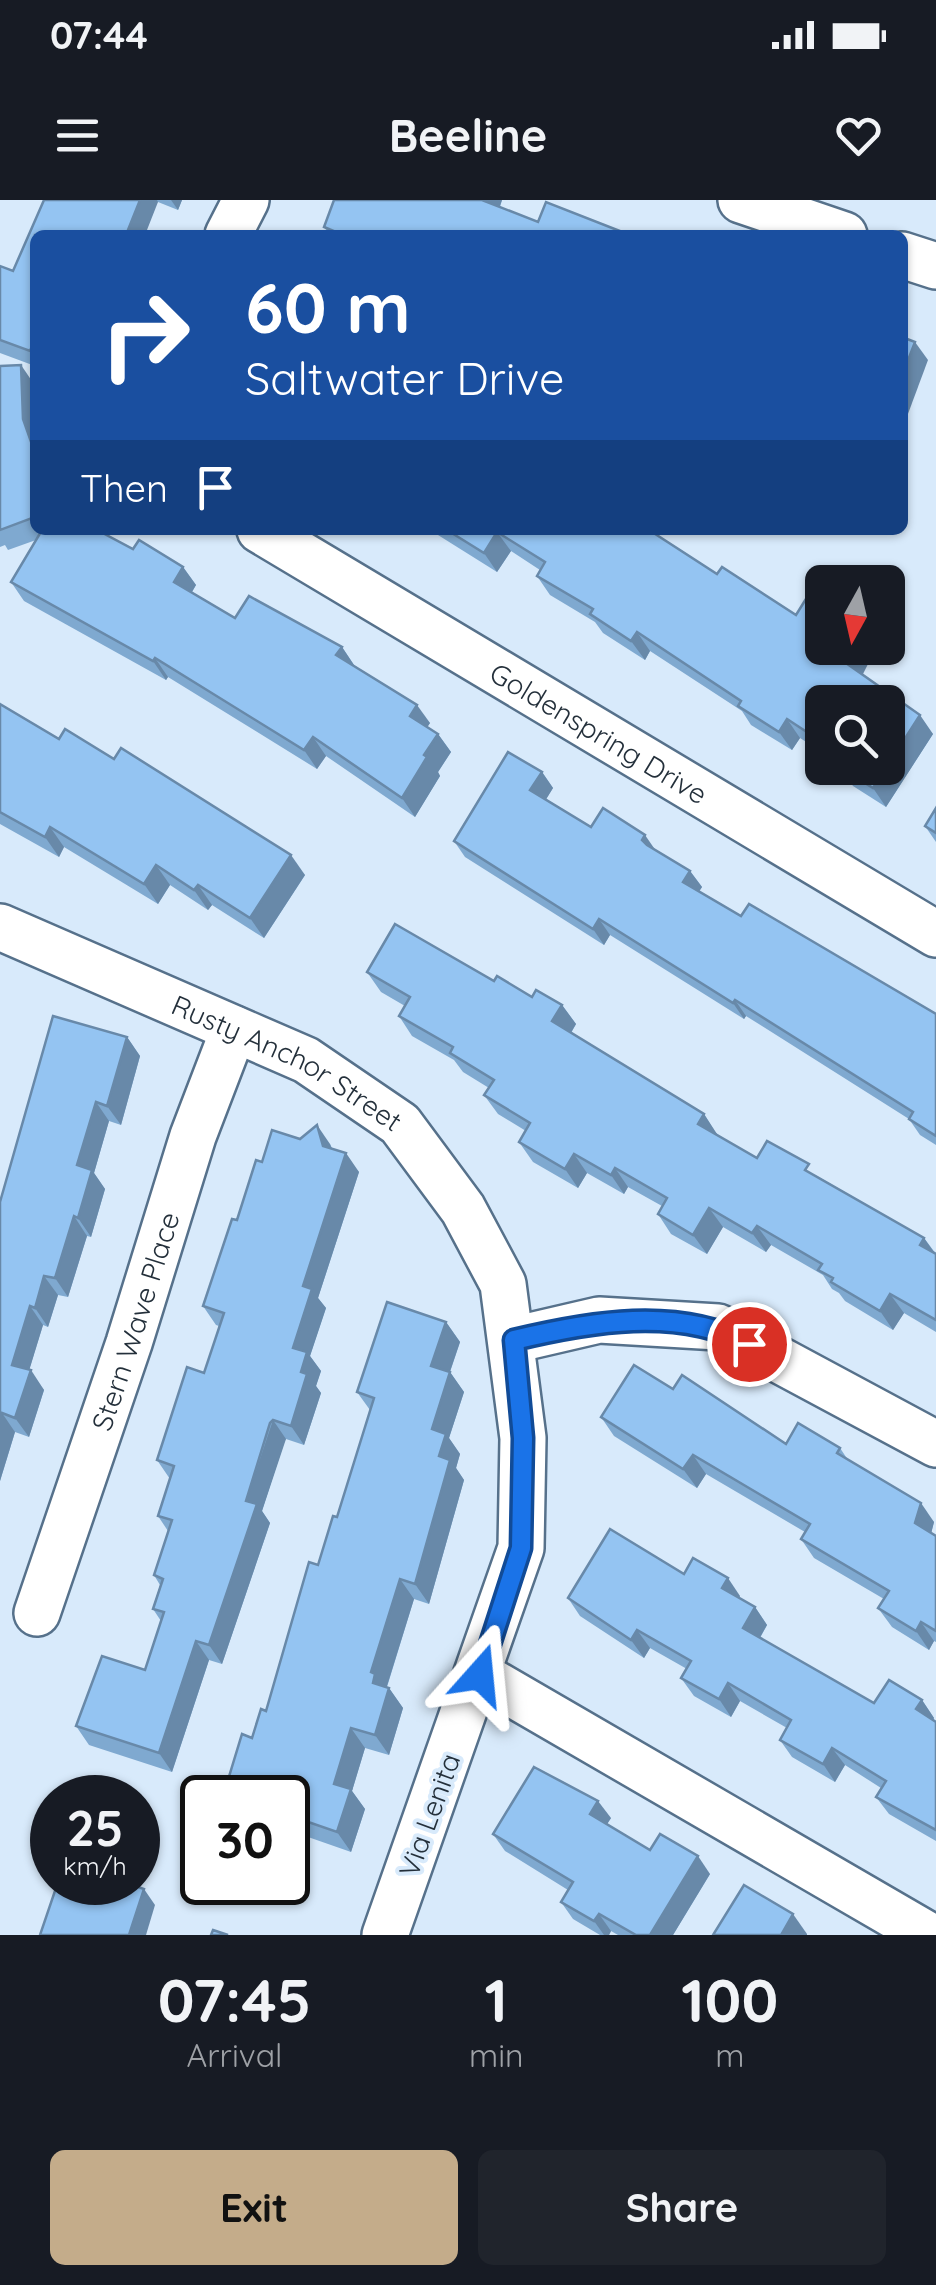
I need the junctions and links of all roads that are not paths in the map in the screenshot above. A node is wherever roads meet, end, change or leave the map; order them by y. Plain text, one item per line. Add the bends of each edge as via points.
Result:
1 (246, 200) edge
2 (741, 200) edge
3 (231, 230) edge
4 (829, 230) edge
5 (908, 257) edge
6 (936, 266) edge
7 (268, 535) edge
8 (0, 927) edge
9 (936, 934) edge
10 (234, 1029) junction
11 (503, 1284) joint
12 (514, 1340) junction
13 (936, 1444) edge
14 (37, 1613) dead end
15 (480, 1675) junction
16 (385, 1935) edge
17 (928, 1935) edge

1 - 3 street
2 - 4 street
5 - 6 street
7 - 9 street, Goldenspring Drive
8 - 10 street, Rusty Anchor Street
10 - 11 street, Rusty Anchor Street via 306,1060 400,1124 462,1210
10 - 14 street, Stern Wave Place
11 - 12 street, Via Lenita
12 - 13 street via 599,1320 718,1327
12 - 15 street, Via Lenita via 523,1438 521,1548
15 - 16 street, Via Lenita
15 - 17 street

